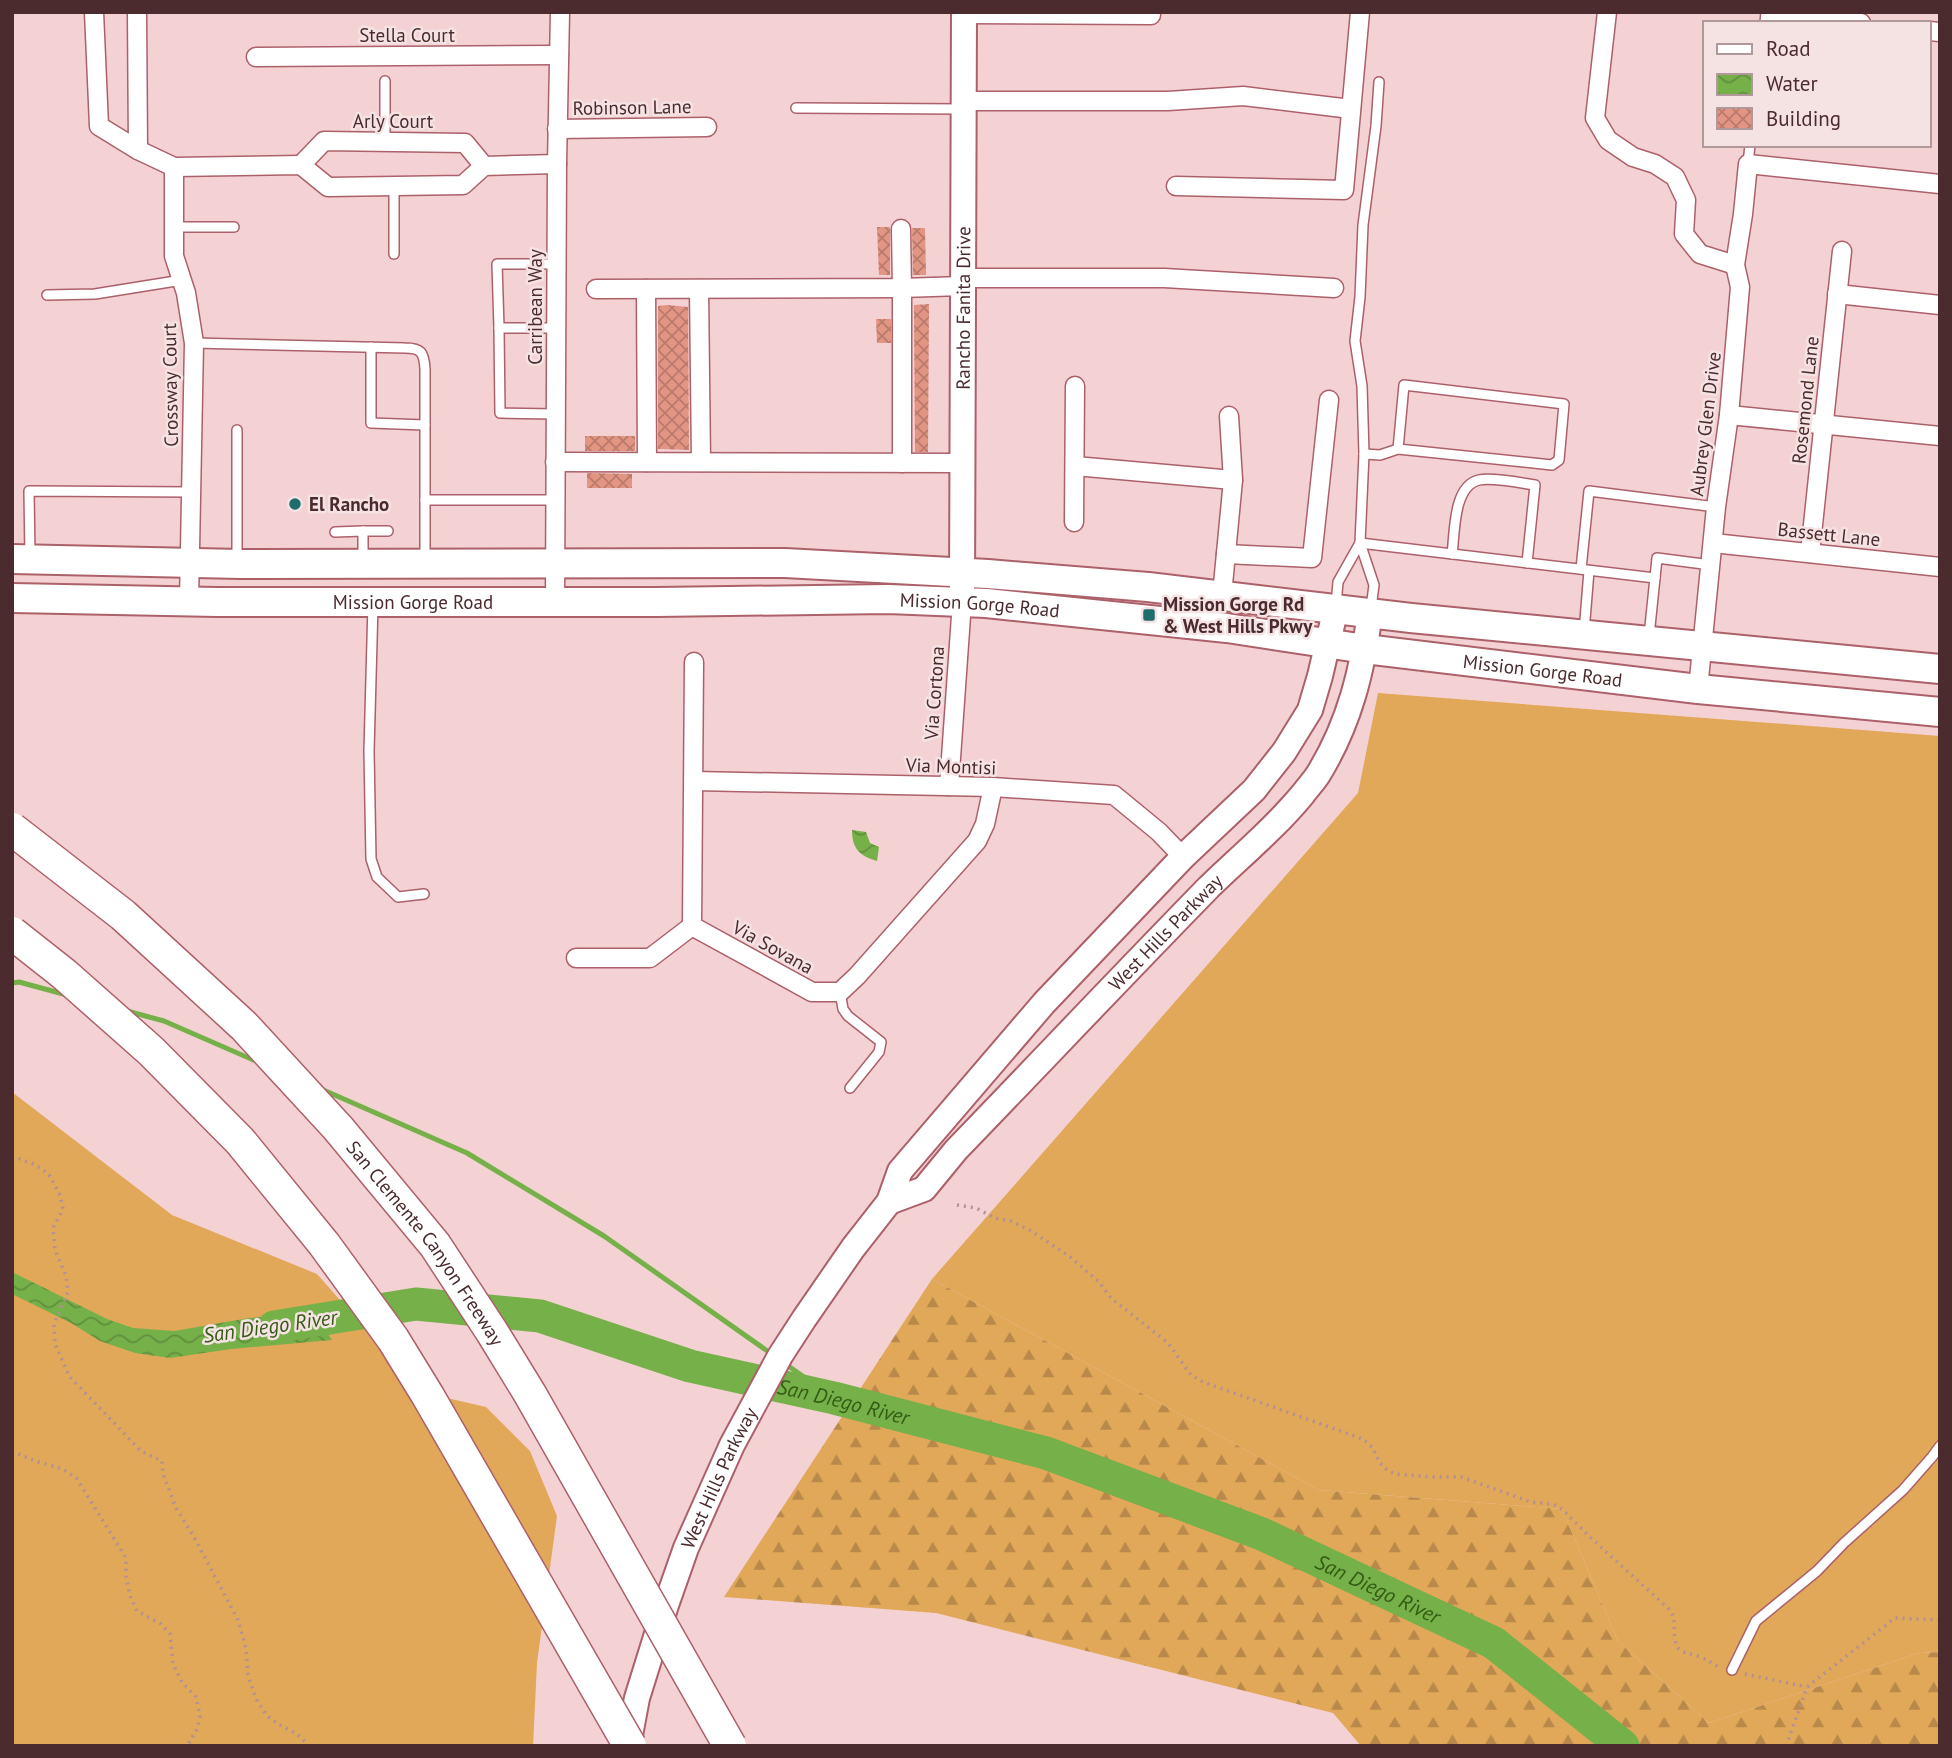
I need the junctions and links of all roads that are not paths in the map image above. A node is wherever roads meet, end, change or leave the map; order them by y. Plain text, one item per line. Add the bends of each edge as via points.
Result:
1 (94, 12) edge
2 (137, 12) edge
3 (559, 12) edge
4 (1360, 12) edge
5 (1607, 12) edge
6 (1774, 12) edge
7 (964, 13) edge
8 (1151, 15) dead end
9 (1845, 21) edge
10 (559, 55) junction
11 (256, 57) dead end
12 (385, 81) dead end
13 (1379, 82) dead end
14 (963, 105) junction
15 (796, 108) dead end
16 (1352, 108) junction
17 (708, 127) dead end
18 (558, 129) junction
19 (385, 142) junction
20 (132, 146) junction
21 (1750, 147) edge
22 (557, 164) junction
23 (1748, 164) junction
24 (301, 165) junction
25 (484, 166) junction
26 (174, 167) junction
27 (1940, 184) edge
28 (394, 186) junction
29 (1177, 186) dead end
30 (234, 227) dead end
31 (174, 228) junction
32 (901, 229) dead end
33 (1842, 251) dead end
34 (394, 254) dead end
35 (556, 264) junction
36 (1735, 265) junction
37 (182, 280) junction
38 (962, 282) junction
39 (902, 288) junction
40 (1334, 288) dead end
41 (596, 289) dead end
42 (646, 289) junction
43 (699, 289) junction
44 (1837, 294) junction
45 (47, 295) dead end
46 (1940, 305) edge
47 (499, 328) junction
48 (556, 328) junction
49 (194, 343) junction
50 (371, 347) junction
51 (1075, 386) dead end
52 (1329, 400) dead end
53 (555, 414) junction
54 (1729, 415) junction
55 (1229, 416) dead end
56 (1823, 424) junction
57 (425, 425) junction
58 (237, 430) dead end
59 (1940, 436) edge
60 (1398, 449) junction
61 (1364, 454) junction
62 (555, 462) junction
63 (647, 462) junction
64 (701, 462) junction
65 (902, 463) junction
66 (961, 463) junction
67 (1075, 466) junction
68 (1233, 481) junction
69 (192, 492) junction
70 (425, 500) junction
71 (554, 500) junction
72 (1716, 507) junction
73 (1074, 522) dead end
74 (363, 531) junction
75 (388, 531) dead end
76 (335, 532) dead end
77 (1360, 543) junction
78 (1713, 543) junction
79 (1810, 553) junction
80 (1226, 554) junction
81 (1452, 554) junction
82 (21, 559) edge
83 (190, 563) junction
84 (1527, 563) junction
85 (237, 564) junction
86 (363, 564) junction
87 (425, 564) junction
88 (554, 564) junction
89 (1711, 565) junction
90 (1940, 567) edge
91 (1585, 570) junction
92 (962, 573) junction
93 (1655, 578) junction
94 (1222, 594) junction
95 (12, 598) edge
96 (189, 601) junction
97 (336, 602) junction
98 (374, 602) junction
99 (555, 602) junction
100 (962, 602) junction
101 (1336, 608) junction
102 (1370, 613) junction
103 (1584, 635) junction
104 (1648, 641) junction
105 (1328, 644) junction
106 (1703, 646) junction
107 (1365, 649) junction
108 (694, 662) dead end
109 (1940, 669) edge
110 (1698, 689) junction
111 (1940, 712) edge
112 (694, 781) junction
113 (949, 786) junction
114 (993, 788) junction
115 (12, 829) edge
116 (1183, 856) junction
117 (424, 894) dead end
118 (692, 926) junction
119 (12, 933) edge
120 (576, 958) dead end
121 (840, 992) junction
122 (850, 1088) dead end
123 (889, 1202) junction
124 (1940, 1446) edge
125 (1732, 1670) road end
126 (629, 1746) edge
127 (730, 1746) edge

1 - 20 street via 99,125
2 - 20 street
3 - 10 street, Carribean Way
4 - 16 street
5 - 36 street via 1595,118 1608,140 1675,177 1686,200 1684,234 1700,254
6 - 9 street
7 - 8 street
7 - 14 main road, Rancho Fanita Drive
10 - 11 street, Stella Court
10 - 18 street, Carribean Way
12 - 19 lane
13 - 61 lane via 1354,341 1362,386
14 - 15 lane
14 - 16 street via 1243,96
14 - 38 main road, Rancho Fanita Drive
16 - 29 street via 1344,190
17 - 18 street, Robinson Lane
18 - 22 street, Carribean Way
19 - 24 street, Arly Court via 324,141
19 - 25 street, Arly Court via 465,143
20 - 26 street
21 - 23 lane
22 - 25 street
22 - 35 street, Carribean Way
23 - 27 street
23 - 36 street, Aubrey Glen Drive
24 - 26 street
24 - 28 street via 328,187
25 - 28 street via 463,186
26 - 31 street, Crossway Court
28 - 34 lane
30 - 31 lane
31 - 37 street, Crossway Court via 174,256
32 - 39 street
33 - 44 street, Rosemond Lane
35 - 47 lane via 498,264
35 - 48 street, Carribean Way
36 - 54 street, Aubrey Glen Drive via 1740,287
37 - 45 lane via 95,294
37 - 49 street, Crossway Court
38 - 39 street
38 - 40 street via 1164,278
38 - 66 main road, Rancho Fanita Drive
39 - 43 street
39 - 65 street
41 - 42 street
42 - 43 street
42 - 63 street
43 - 64 street
44 - 46 street
44 - 56 street, Rosemond Lane
47 - 48 lane
47 - 53 lane via 500,413
48 - 53 street, Carribean Way
49 - 50 lane
49 - 69 street, Crossway Court
50 - 57 lane via 415,348 424,356
50 - 57 lane via 371,424
51 - 67 street
52 - 80 street via 1312,558
53 - 62 street, Carribean Way
54 - 56 street
54 - 72 street, Aubrey Glen Drive
55 - 68 street
56 - 59 street
56 - 79 street, Rosemond Lane
57 - 70 lane
58 - 85 lane
60 - 60 lane via 1552,465 1559,460 1564,404 1404,385
60 - 61 lane
61 - 77 lane
62 - 63 street
62 - 71 street, Carribean Way
63 - 64 street
64 - 65 street
65 - 66 street
66 - 92 main road, Rancho Fanita Drive
67 - 68 street
67 - 73 street
68 - 80 street
69 - 82 lane via 29,491
69 - 83 street, Crossway Court
70 - 71 lane
70 - 87 lane
71 - 88 street, Carribean Way
72 - 78 street, Aubrey Glen Drive
72 - 91 lane via 1589,491
74 - 75 lane
74 - 76 lane
74 - 86 lane
77 - 81 lane
77 - 101 lane via 1338,582
77 - 102 lane via 1374,586
78 - 79 street, Bassett Lane
78 - 89 street, Aubrey Glen Drive
79 - 90 street, Bassett Lane
80 - 94 street
81 - 84 lane
81 - 84 lane via 1460,499 1469,484 1482,479 1535,485
82 - 83 main road, Mission Gorge Road
83 - 85 main road, Mission Gorge Road
83 - 96 street, Crossway Court
84 - 91 lane
85 - 86 main road, Mission Gorge Road
86 - 87 main road, Mission Gorge Road
87 - 88 main road, Mission Gorge Road
87 - 97 main road via 421,577 411,583 342,586
88 - 92 main road, Mission Gorge Road via 785,563
88 - 99 street, Carribean Way
89 - 93 lane via 1657,558
89 - 106 street, Aubrey Glen Drive
91 - 93 lane
91 - 103 lane
92 - 94 main road, Mission Gorge Road
92 - 100 main road, Rancho Fanita Drive
93 - 104 lane
94 - 101 main road, Mission Gorge Road
95 - 96 main road, Mission Gorge Road
96 - 97 main road, Mission Gorge Road
97 - 98 main road, Mission Gorge Road
98 - 99 main road, Mission Gorge Road
98 - 117 lane via 371,859 377,877 398,897
99 - 100 main road, Mission Gorge Road
100 - 105 main road, Mission Gorge Road via 1227,628
100 - 113 street, Via Cortona
101 - 102 main road, Mission Gorge Road
101 - 105 main road, West Hills Parkway
102 - 103 main road, Mission Gorge Road
102 - 107 main road, West Hills Parkway
103 - 104 main road, Mission Gorge Road
104 - 106 main road, Mission Gorge Road
105 - 107 main road, Mission Gorge Road
105 - 116 main road, West Hills Parkway via 1310,710 1284,752 1254,790
106 - 109 main road, Mission Gorge Road
106 - 110 street, Aubrey Glen Drive
107 - 110 main road, Mission Gorge Road
107 - 123 main road, West Hills Parkway via 1342,731 1318,775 1283,818 1211,885 956,1150 924,1189
108 - 112 street
110 - 111 main road, Mission Gorge Road
112 - 113 street, Via Montisi
112 - 118 street
113 - 114 street, Via Montisi
114 - 116 street, Via Montisi via 1114,795
114 - 121 street via 977,841
115 - 127 highway, San Clemente Canyon Freeway, bridge via 123,915 244,1026 338,1128 435,1245 530,1394
116 - 123 main road, West Hills Parkway via 1044,1003 900,1171
118 - 120 street via 650,958
118 - 121 street, Via Sovana via 812,992
119 - 126 highway, bridge via 151,1051 240,1140 324,1244 428,1396
121 - 122 lane via 848,1016 881,1042 879,1052
123 - 126 main road, West Hills Parkway via 780,1356 732,1445 686,1548 637,1698
124 - 125 lane via 1903,1490 1756,1621

